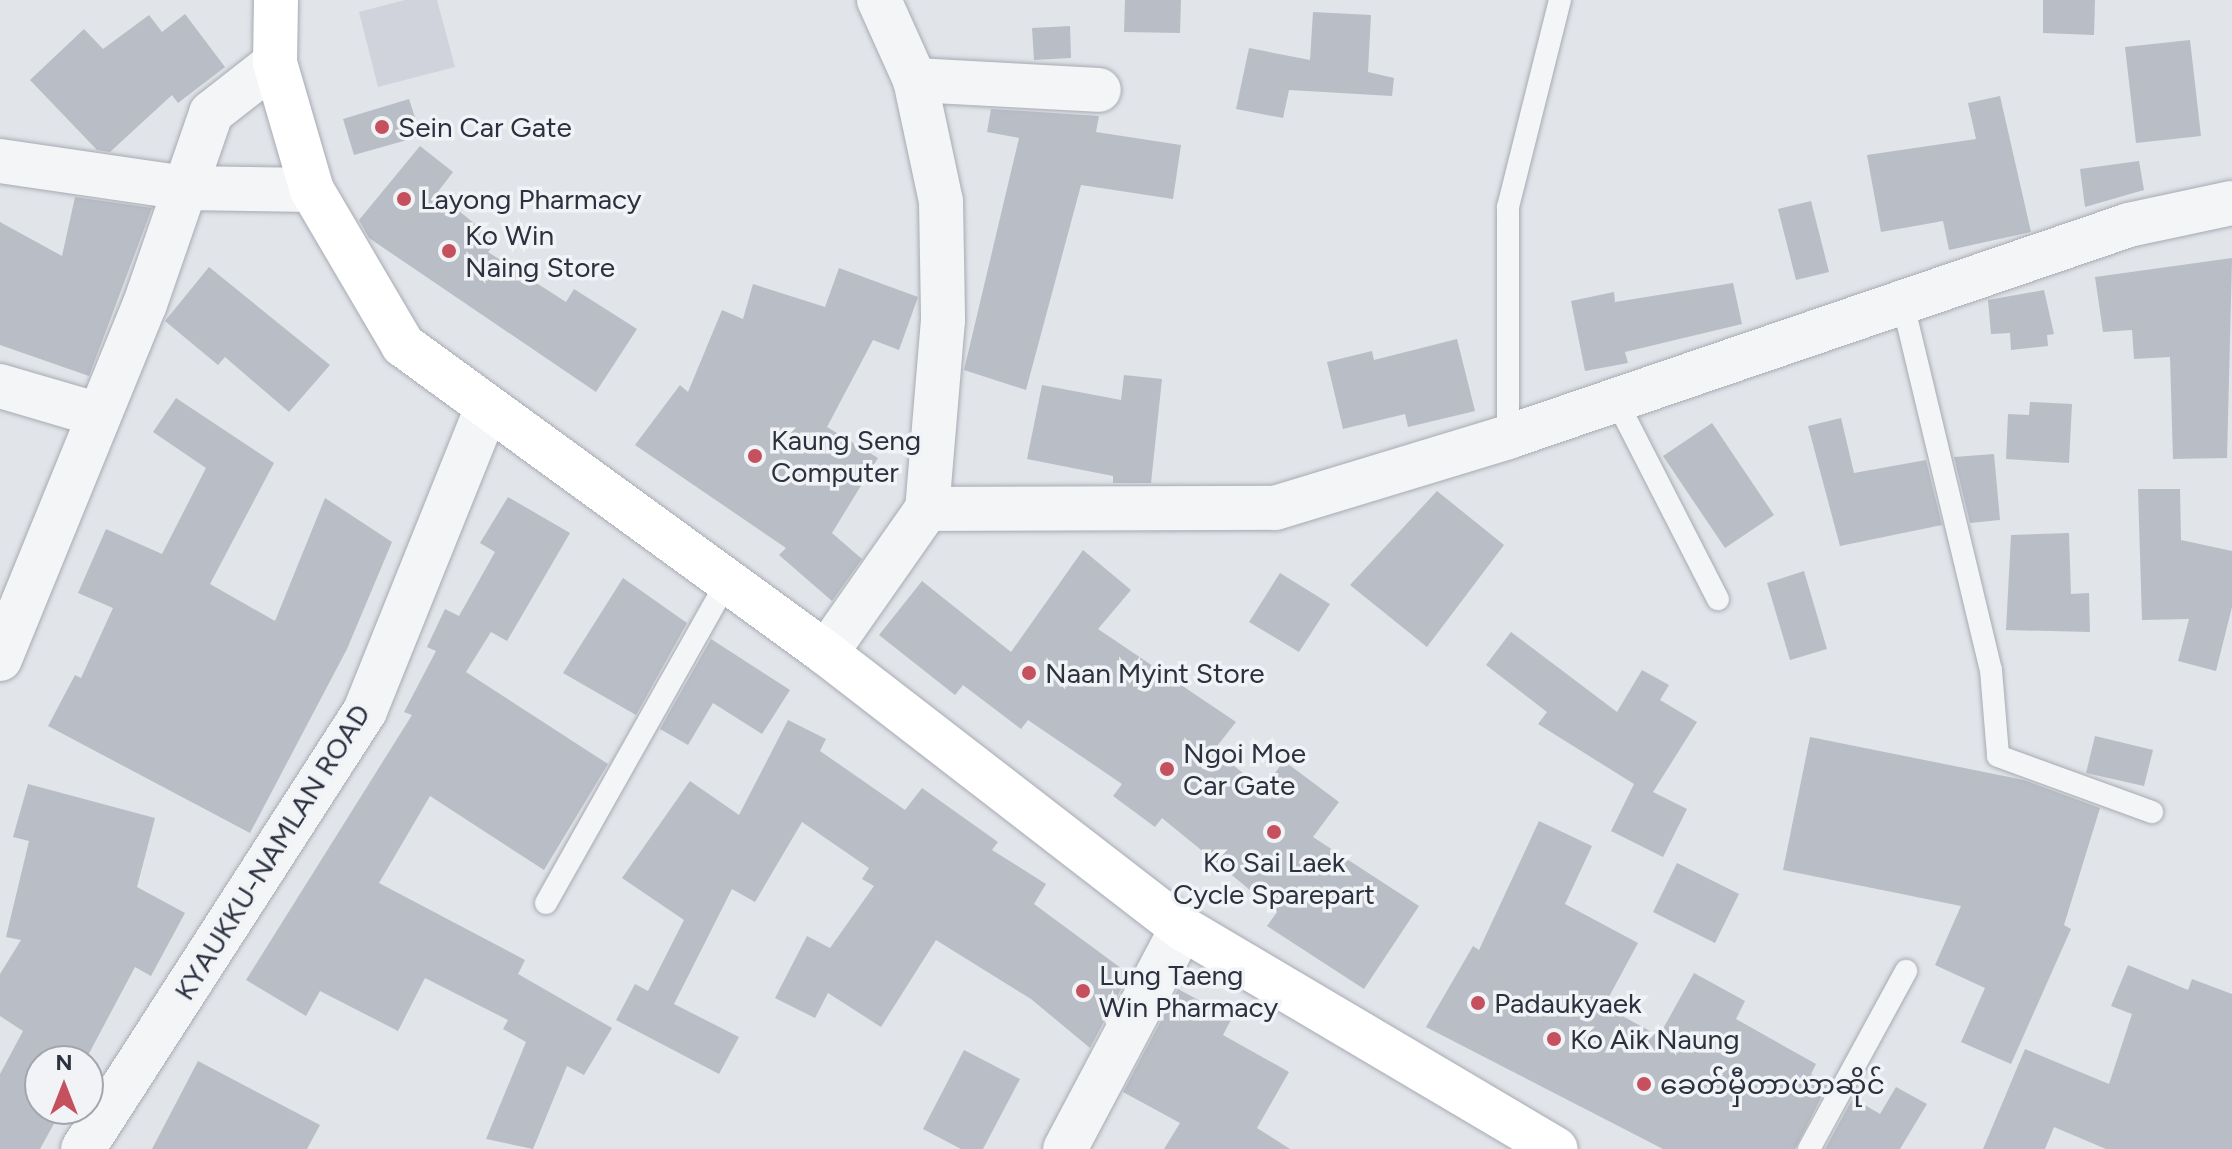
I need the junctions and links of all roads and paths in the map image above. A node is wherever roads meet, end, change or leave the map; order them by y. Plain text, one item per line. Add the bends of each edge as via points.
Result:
1 (276, 0) edge
2 (879, 0) edge
3 (1560, 0) edge
4 (275, 63) junction
5 (915, 80) junction
6 (1099, 90) dead end
7 (0, 161) edge
8 (185, 188) junction
9 (312, 190) junction
10 (2232, 203) edge
11 (1903, 304) junction
12 (0, 386) edge
13 (1615, 398) junction
14 (487, 408) junction
15 (96, 414) junction
16 (1508, 437) junction
17 (927, 509) junction
18 (726, 583) junction
19 (1718, 599) dead end
20 (826, 653) junction
21 (0, 659) edge
22 (2152, 812) dead end
23 (546, 903) dead end
24 (1182, 928) junction
25 (1906, 971) dead end
26 (83, 1149) edge
27 (1065, 1149) edge
28 (1555, 1149) edge
29 (1809, 1149) edge

1 - 4 highway
2 - 5 street
3 - 16 lane via 1508,207
4 - 8 street via 211,113
4 - 9 highway
5 - 6 street
5 - 17 street via 941,201 943,320
7 - 8 street
8 - 9 street
8 - 15 street
9 - 14 highway via 403,345
10 - 11 street via 2129,225
11 - 13 street
11 - 22 lane via 1991,670 1998,756
12 - 15 street
13 - 16 street
13 - 19 lane
14 - 18 highway
14 - 26 street, KYAUKKU-NAMLAN ROAD via 365,711
15 - 21 street
16 - 17 street via 1275,508
17 - 20 street
18 - 20 highway
18 - 23 lane
20 - 24 highway
24 - 27 street
24 - 28 highway
25 - 29 lane

